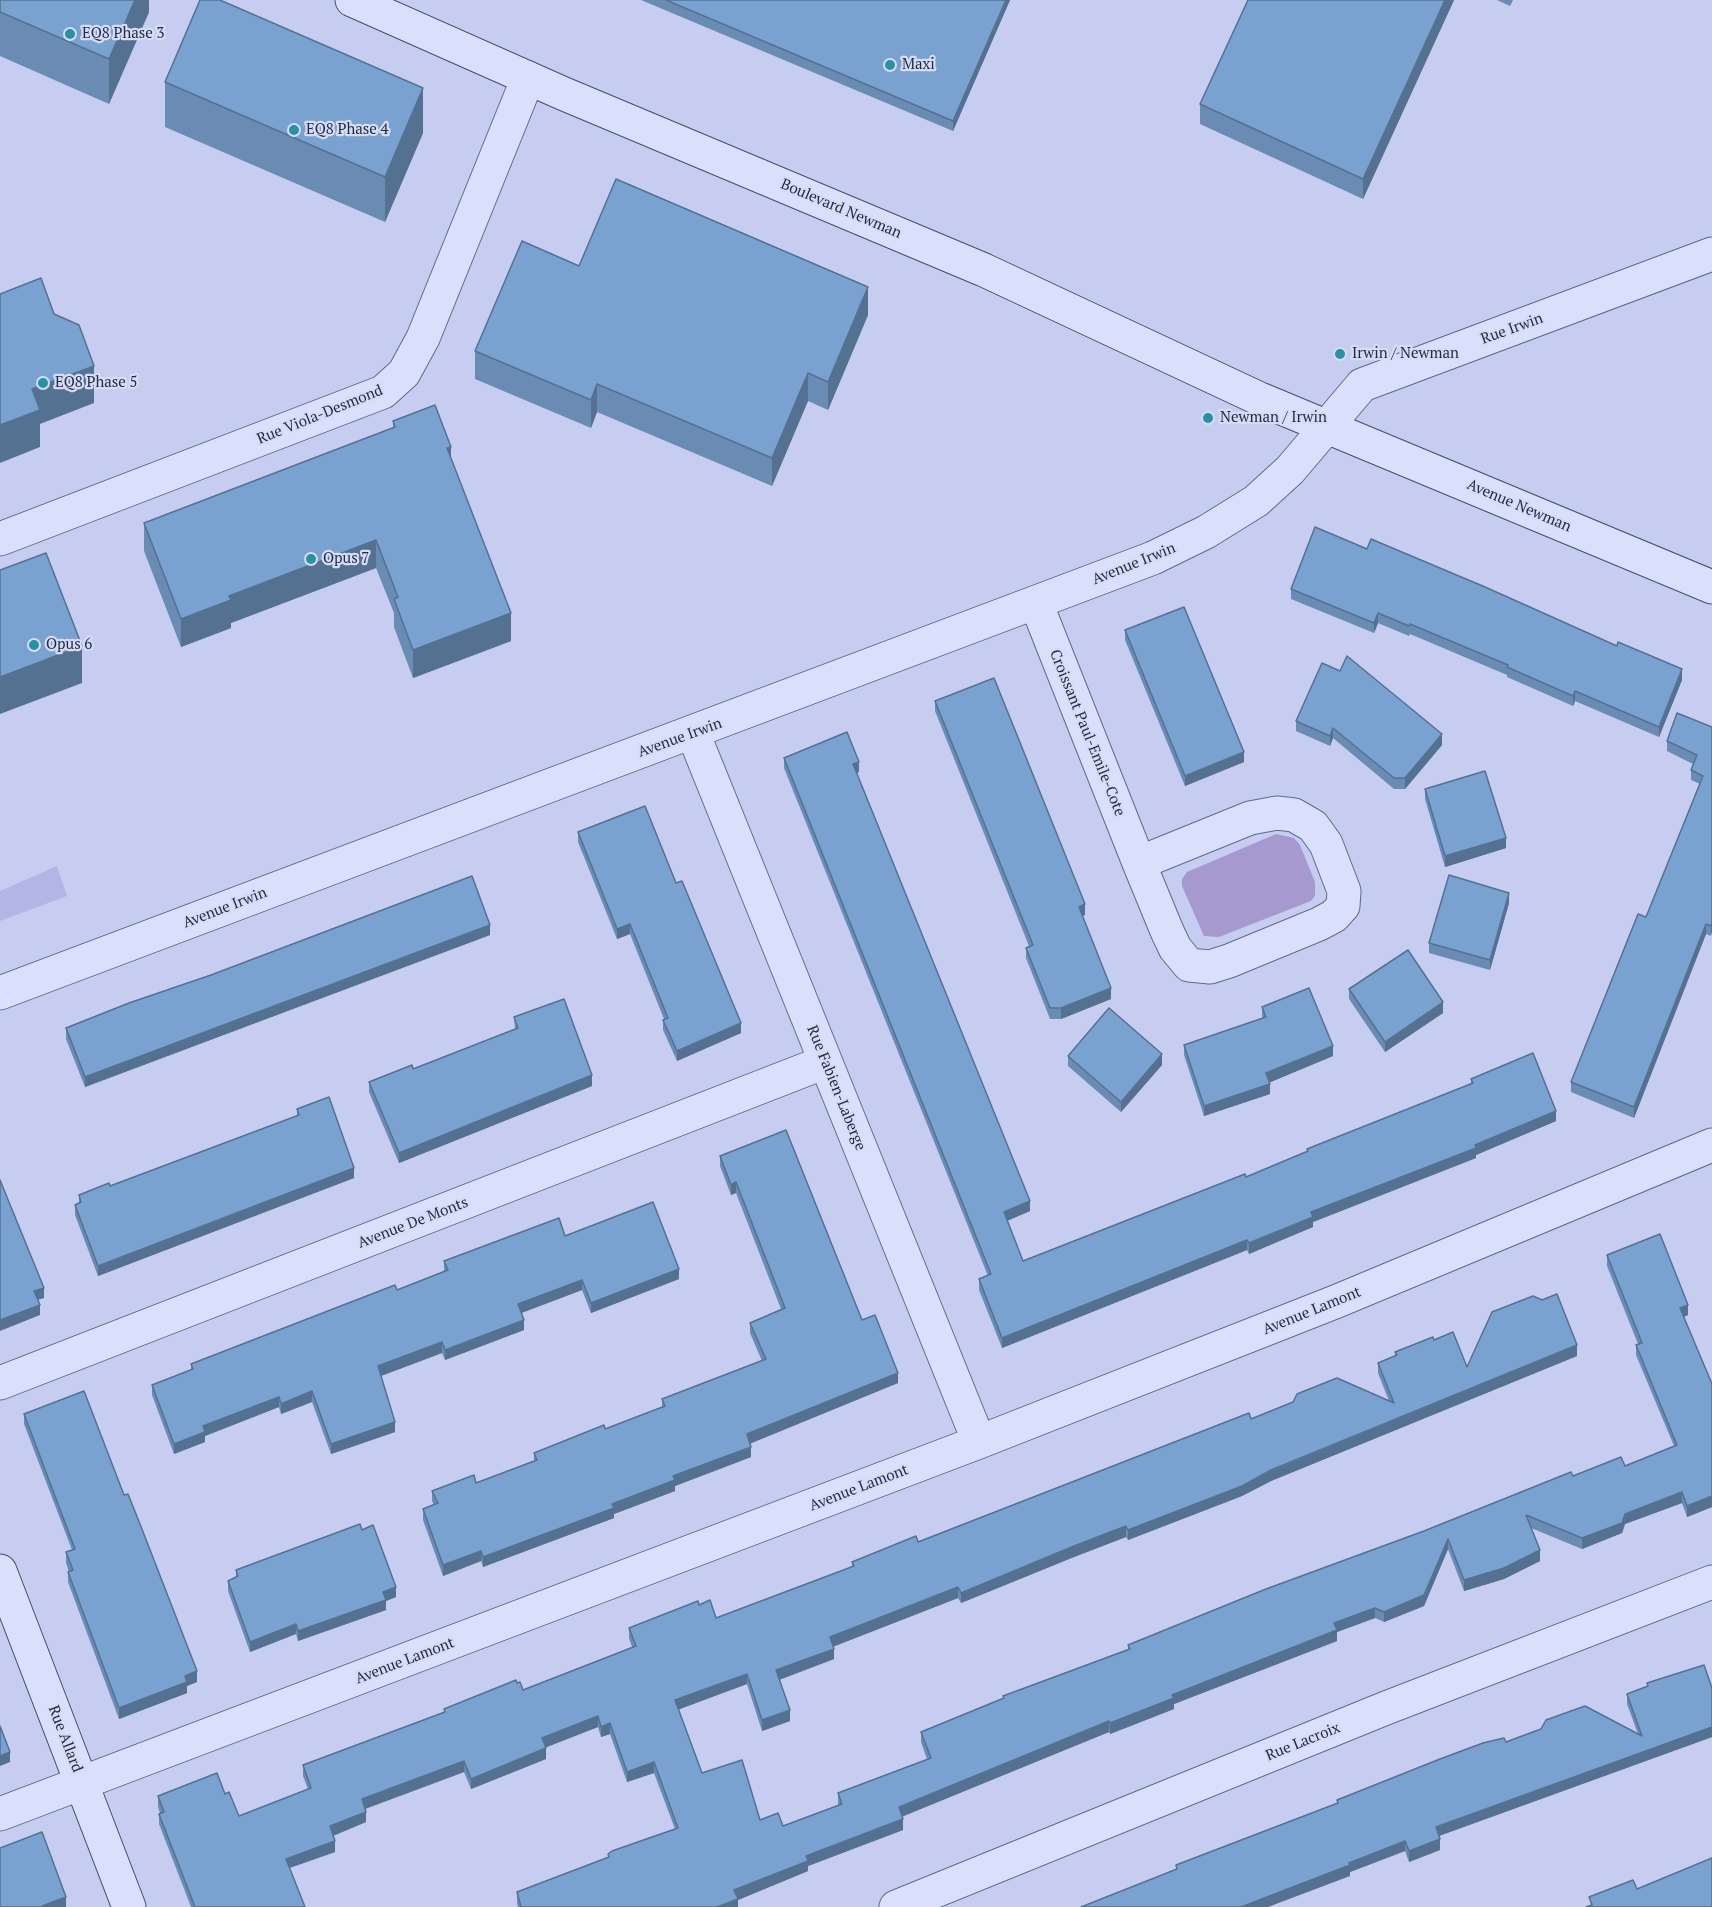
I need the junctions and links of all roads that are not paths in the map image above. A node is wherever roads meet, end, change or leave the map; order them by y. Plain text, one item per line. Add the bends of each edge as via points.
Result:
1 (352, 0) edge
2 (528, 78) junction
3 (1712, 254) edge
4 (1326, 426) junction
5 (0, 539) edge
6 (1712, 587) edge
7 (1036, 603) junction
8 (693, 733) junction
9 (1139, 863) junction
10 (0, 993) edge
11 (825, 1062) junction
12 (1712, 1145) edge
13 (0, 1383) edge
14 (979, 1442) junction
15 (0, 1571) edge
16 (1712, 1582) edge
17 (82, 1783) junction
18 (0, 1814) edge
19 (129, 1907) edge
20 (896, 1907) edge

1 - 2 street, Boulevard Newman
2 - 4 street, Boulevard Newman via 946,254
2 - 5 street, Rue Viola-Desmond via 423,338 404,373 383,392
3 - 4 street, Rue Irwin via 1362,385
4 - 6 street, Avenue Newman
4 - 7 street, Avenue Irwin via 1290,470 1256,501 1206,532 1153,558
7 - 8 street, Avenue Irwin
7 - 9 street, Croissant Paul-Emile-Cote
8 - 10 street, Avenue Irwin
8 - 11 street, Rue Fabien-Laberge
9 - 9 street, Croissant Paul-Emile-Cote via 1175,948 1189,965 1229,961 1319,924 1343,906 1340,875 1326,844 1313,826 1294,815 1277,813 1250,818
11 - 13 street, Avenue De Monts
11 - 14 street, Rue Fabien-Laberge
12 - 14 street, Avenue Lamont via 1335,1302
14 - 17 street, Avenue Lamont
15 - 17 street, Rue Allard
16 - 20 street, Rue Lacroix via 1386,1708
17 - 18 street, Avenue Lamont
17 - 19 street, Rue Allard

